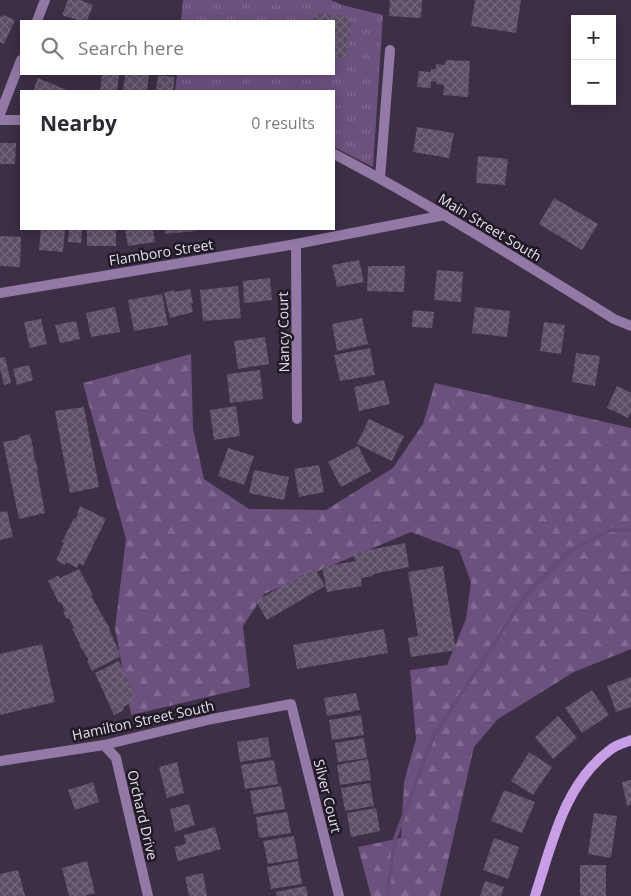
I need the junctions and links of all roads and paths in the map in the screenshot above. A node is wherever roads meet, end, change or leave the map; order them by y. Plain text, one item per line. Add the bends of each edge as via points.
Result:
1 (45, 0) edge
2 (37, 20) edge
3 (390, 50) dead end
4 (20, 63) edge
5 (0, 114) edge
6 (0, 120) edge
7 (20, 120) edge
8 (335, 155) edge
9 (380, 178) junction
10 (445, 215) junction
11 (296, 244) junction
12 (0, 293) edge
13 (631, 326) edge
14 (297, 418) dead end
15 (291, 704) joint
16 (631, 740) edge
17 (104, 745) junction
18 (0, 761) edge
19 (148, 896) edge
20 (339, 896) edge
21 (535, 896) edge

1 - 2 street
3 - 9 street
4 - 5 street
6 - 7 street
8 - 9 street, Main Street South
9 - 10 street, Main Street South
10 - 11 street, Flamboro Street
10 - 13 street, Main Street South via 614,319
11 - 12 street, Flamboro Street
11 - 14 street, Nancy Court
15 - 17 street, Hamilton Street South
15 - 20 street, Silver Court
16 - 21 street via 611,749 582,776 562,814
17 - 18 street, Hamilton Street South
17 - 19 street, Orchard Drive via 116,758

